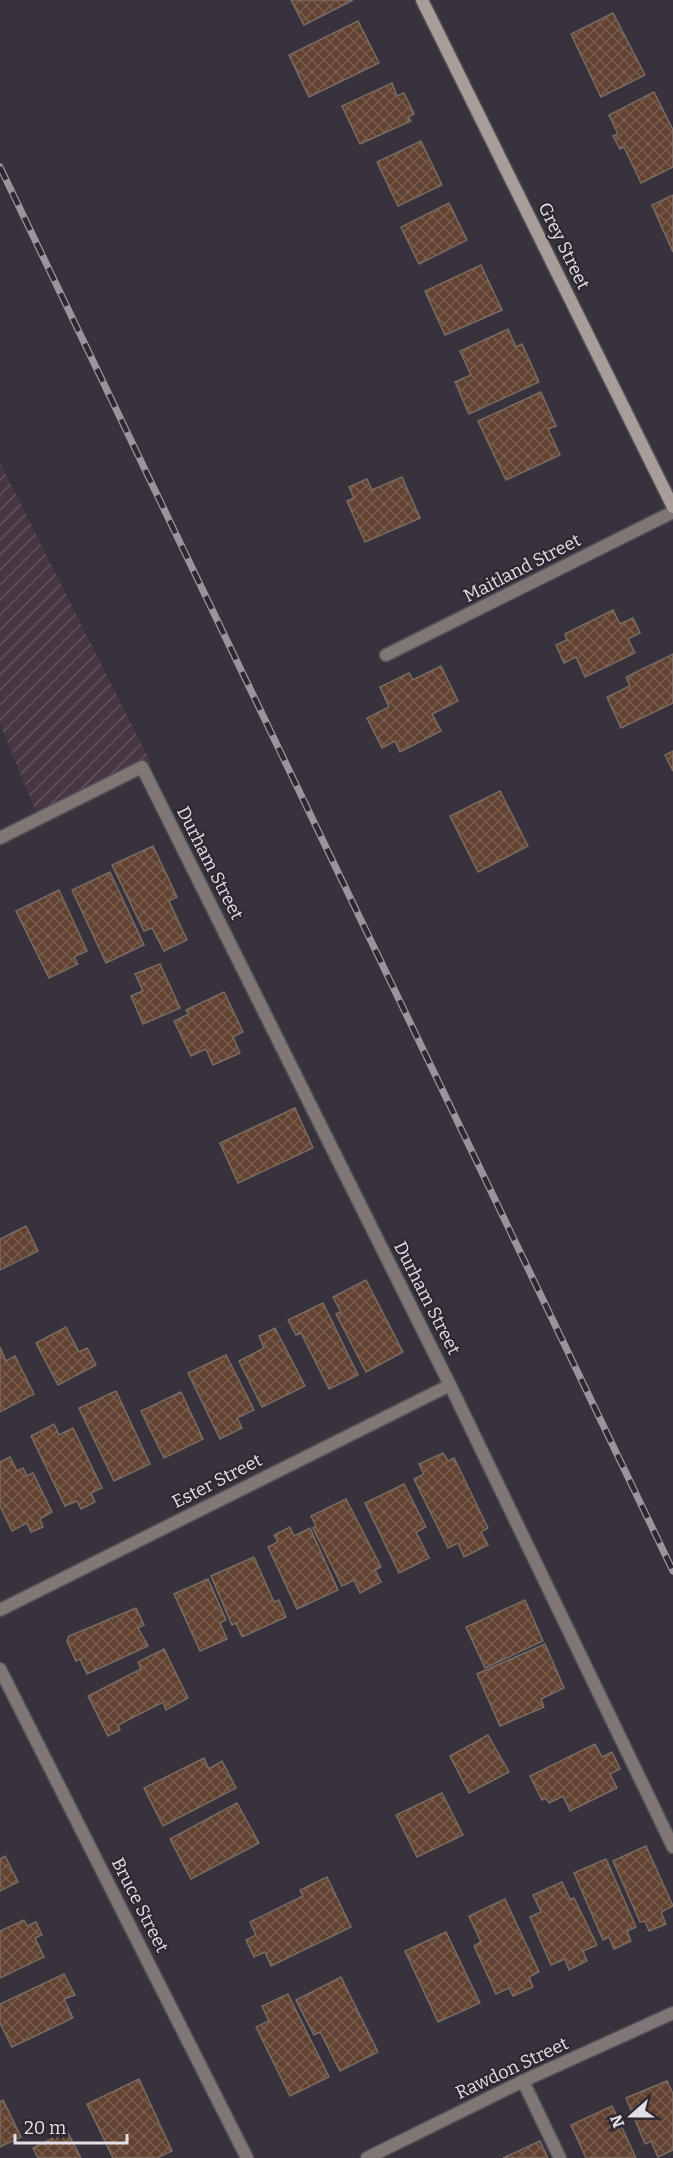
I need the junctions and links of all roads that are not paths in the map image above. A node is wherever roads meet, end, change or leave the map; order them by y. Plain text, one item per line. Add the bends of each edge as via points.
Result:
1 (422, 0) edge
2 (673, 507) edge
3 (673, 512) edge
4 (386, 656) dead end
5 (0, 838) edge
6 (450, 1384) junction
7 (0, 1611) edge
8 (0, 1669) edge
9 (673, 1847) edge
10 (673, 2013) edge
11 (523, 2081) junction
12 (247, 2158) edge
13 (367, 2158) edge
14 (560, 2158) edge

1 - 2 street, Grey Street
3 - 4 street, Maitland Street
5 - 6 street, Durham Street via 142,767
6 - 7 street, Ester Street
6 - 9 street, Durham Street
8 - 12 street, Bruce Street
10 - 11 street, Rawdon Street
11 - 13 street, Rawdon Street
11 - 14 street

